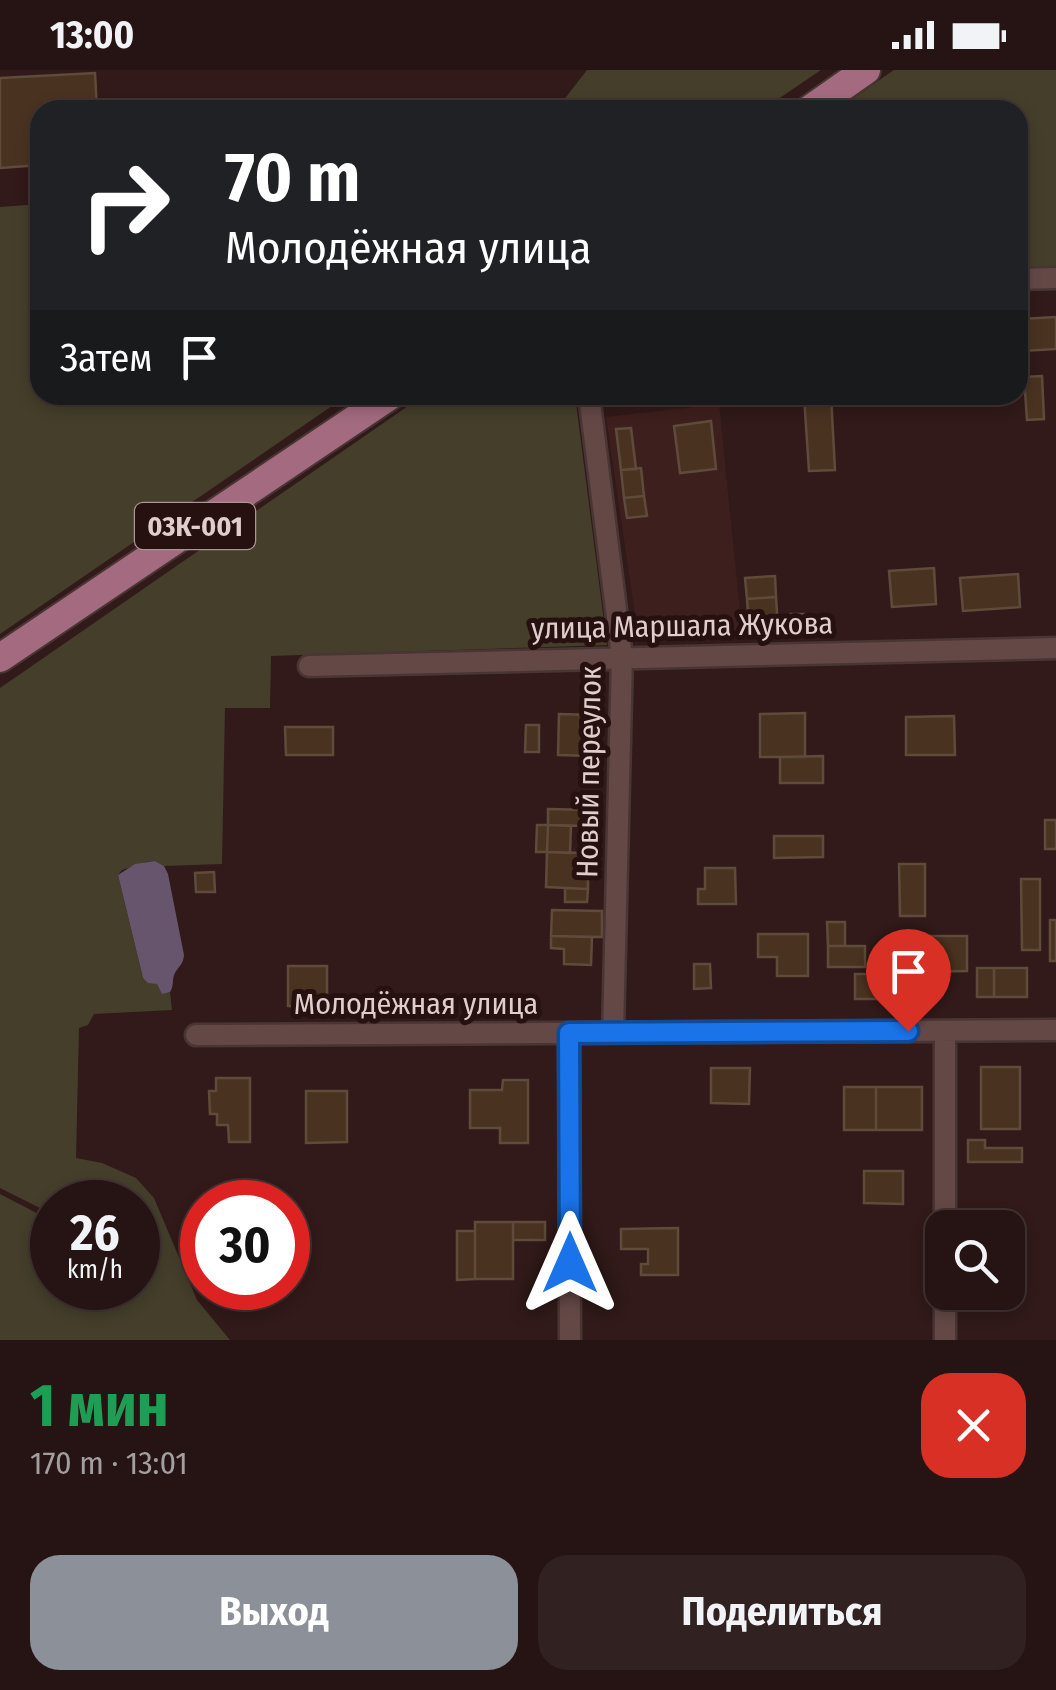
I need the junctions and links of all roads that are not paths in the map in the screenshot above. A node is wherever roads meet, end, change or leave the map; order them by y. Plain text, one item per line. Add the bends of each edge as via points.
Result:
1 (866, 70) edge
2 (823, 100) edge
3 (1028, 278) edge
4 (1056, 278) edge
5 (375, 405) edge
6 (590, 405) edge
7 (1056, 648) edge
8 (622, 657) junction
9 (0, 658) edge
10 (308, 666) dead end
11 (1056, 1030) edge
12 (945, 1031) junction
13 (613, 1032) junction
14 (569, 1033) junction
15 (196, 1035) dead end
16 (945, 1210) edge
17 (944, 1310) edge
18 (570, 1340) edge
19 (944, 1340) edge

1 - 2 main road
3 - 4 street
5 - 9 main road, 03К-001
6 - 8 street, Новый переулок
7 - 8 street, улица Маршала Жукова
8 - 10 street, улица Маршала Жукова
8 - 13 street, Новый переулок
11 - 12 street, Молодёжная улица
12 - 13 street, Молодёжная улица
12 - 16 street
13 - 14 street, Молодёжная улица
14 - 15 street, Молодёжная улица
14 - 18 street
17 - 19 street

